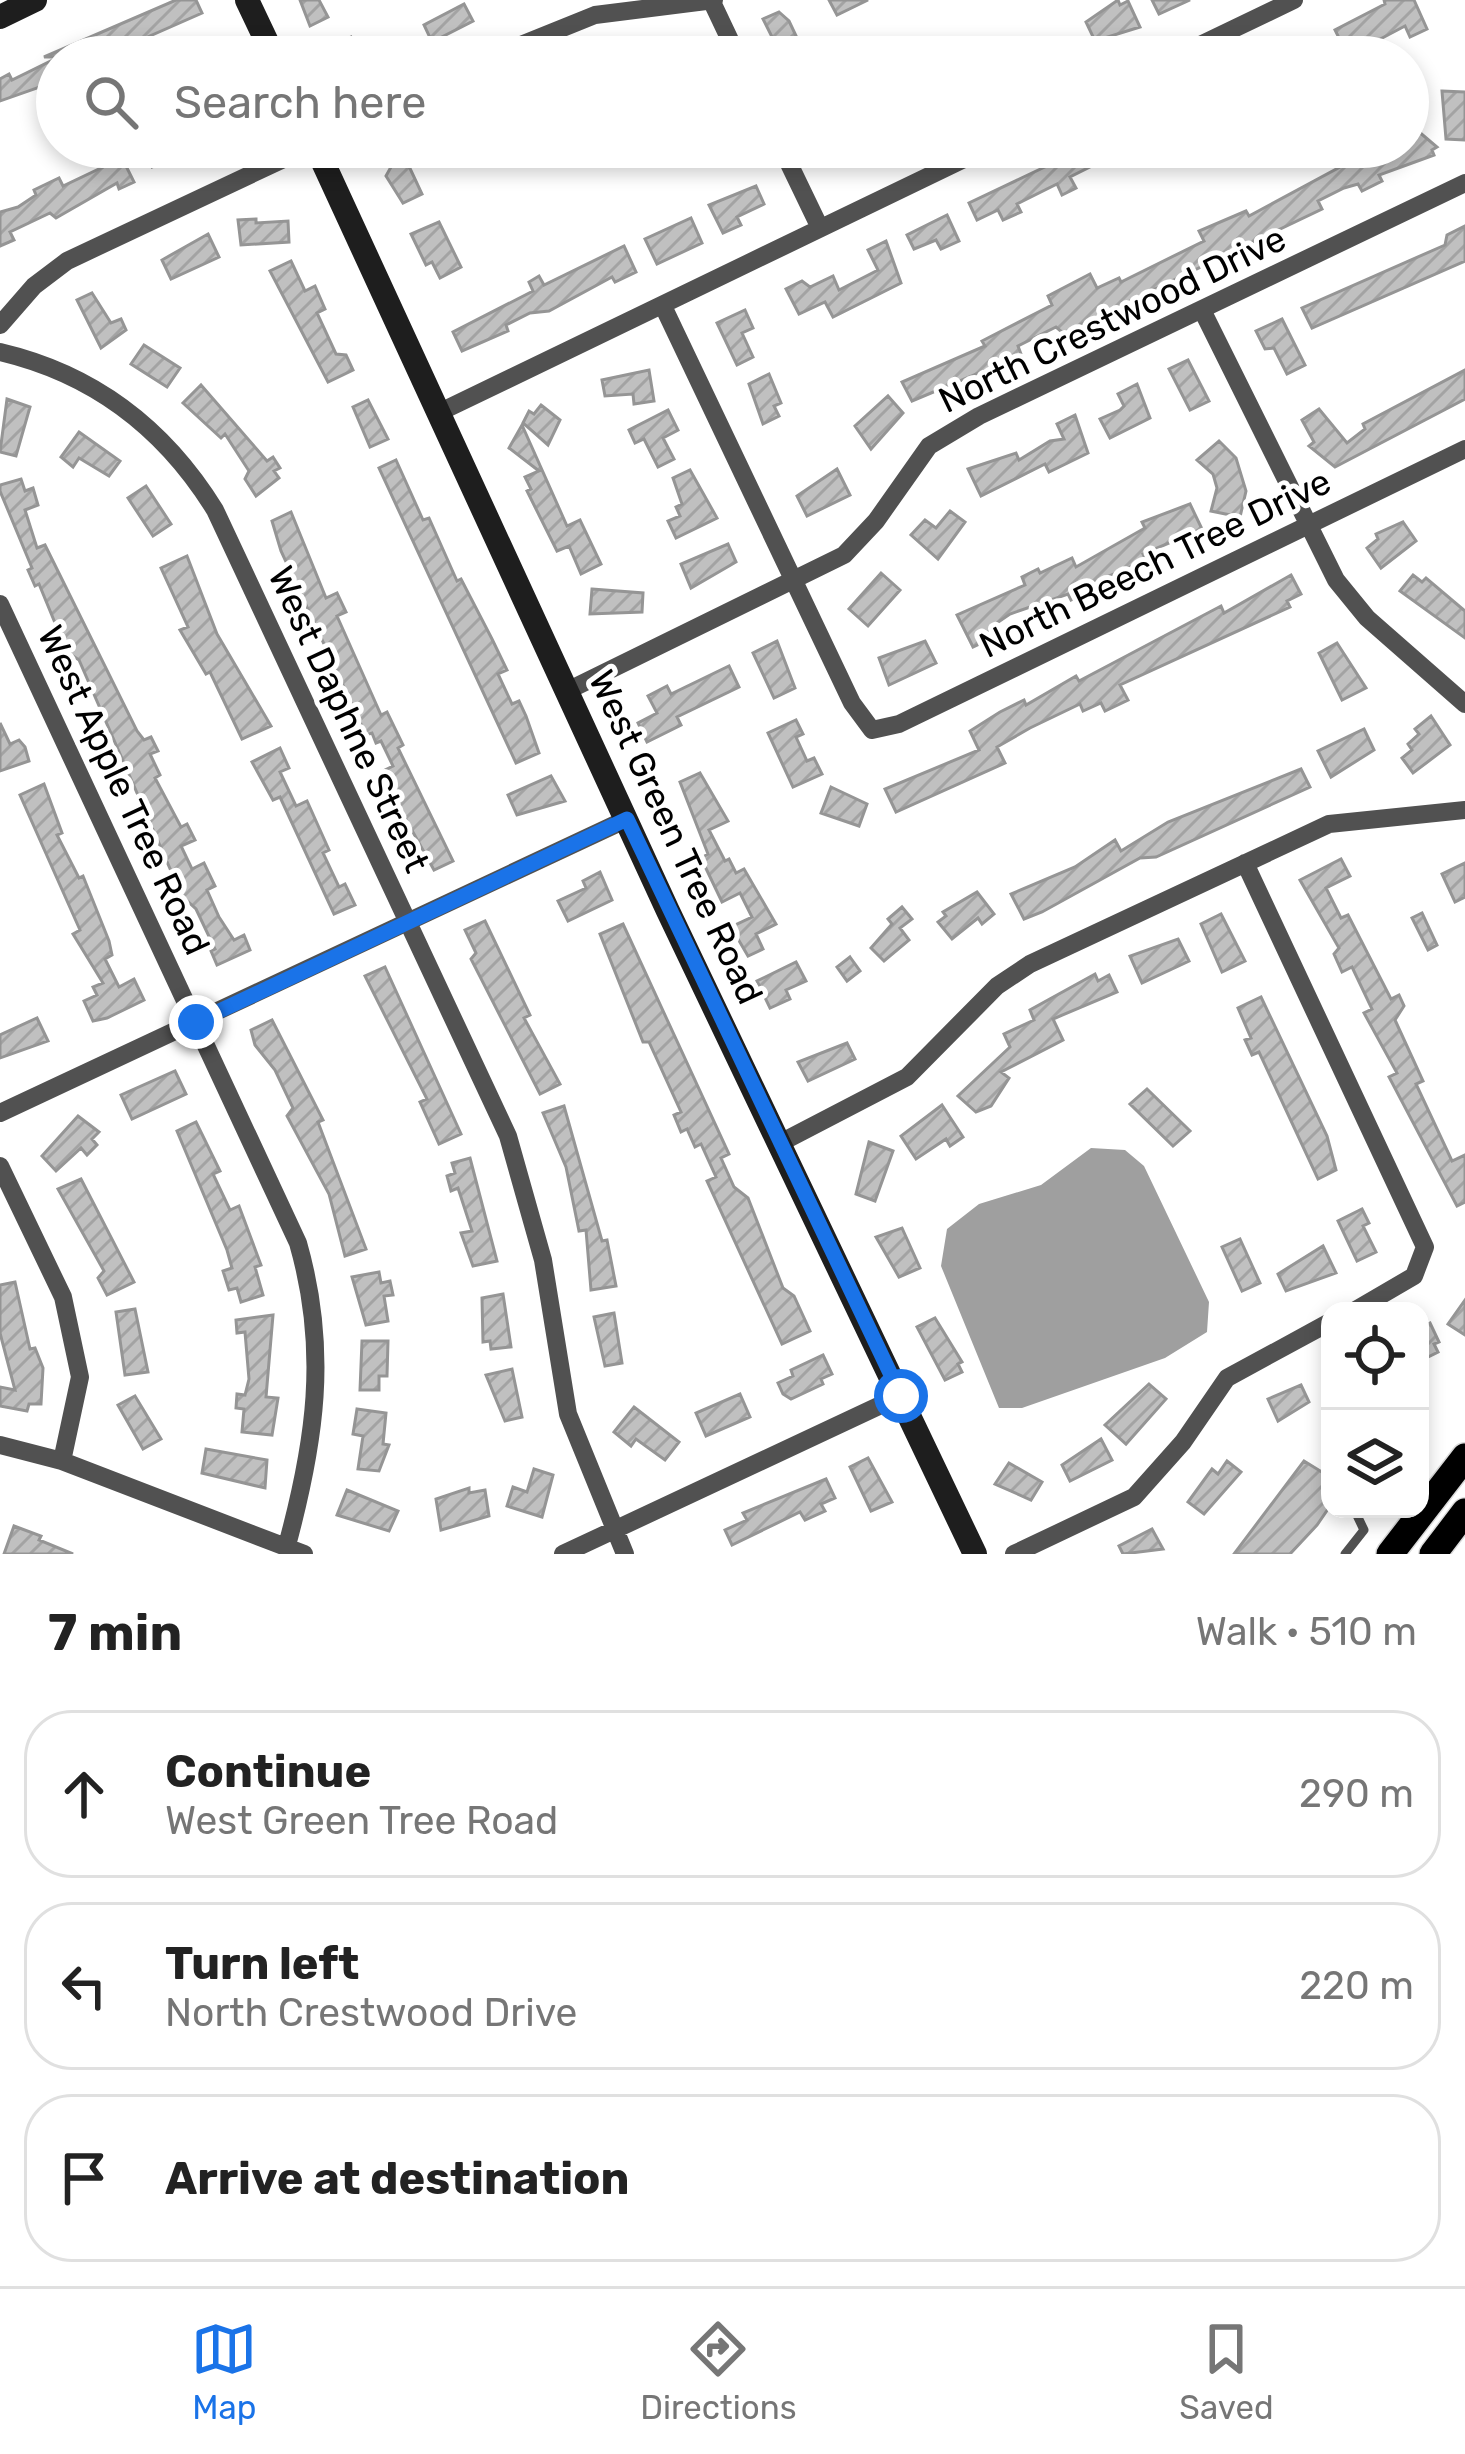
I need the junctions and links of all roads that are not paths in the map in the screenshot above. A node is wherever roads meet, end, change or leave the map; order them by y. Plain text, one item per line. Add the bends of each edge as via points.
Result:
1 (35, 0) edge
2 (247, 0) edge
3 (712, 0) edge
4 (1294, 0) edge
5 (0, 17) edge
6 (264, 36) edge
7 (544, 36) edge
8 (728, 36) edge
9 (1219, 36) edge
10 (267, 168) edge
11 (322, 168) edge
12 (791, 168) edge
13 (945, 168) edge
14 (1465, 183) edge
15 (820, 228) junction
16 (663, 306) junction
17 (1203, 312) junction
18 (0, 325) edge
19 (0, 352) edge
20 (440, 412) junction
21 (1465, 449) edge
22 (1306, 527) junction
23 (794, 582) junction
24 (0, 604) edge
25 (569, 690) junction
26 (1465, 704) edge
27 (1465, 810) edge
28 (627, 819) junction
29 (1246, 863) junction
30 (407, 922) junction
31 (196, 1022) junction
32 (0, 1113) edge
33 (782, 1142) junction
34 (0, 1166) edge
35 (1369, 1302) edge
36 (1321, 1327) edge
37 (901, 1396) junction
38 (0, 1445) edge
39 (1465, 1456) edge
40 (62, 1461) junction
41 (1465, 1512) edge
42 (1358, 1518) edge
43 (614, 1532) junction
44 (295, 1551) edge
45 (563, 1554) edge
46 (625, 1554) edge
47 (975, 1554) edge
48 (1015, 1554) edge
49 (1345, 1554) edge
50 (1390, 1554) edge
51 (1433, 1554) edge

1 - 5 street
2 - 6 street
3 - 7 street via 596,15
3 - 8 street
4 - 9 street
10 - 18 street via 67,261
11 - 20 street, West Green Tree Road
12 - 15 street
13 - 15 street
14 - 17 street, North Crestwood Drive
15 - 16 street
16 - 20 street
16 - 23 street
17 - 22 street
17 - 23 street, North Crestwood Drive via 929,446 844,555
19 - 30 street, West Daphne Street via 102,392 160,436 196,480
20 - 25 street, West Green Tree Road
21 - 22 street, North Beech Tree Drive
22 - 23 street, North Beech Tree Drive via 899,724 872,730
22 - 26 street via 1367,619
23 - 25 street, North Crestwood Drive
24 - 31 street, West Apple Tree Road
25 - 28 street, West Green Tree Road
27 - 29 street via 1341,821
28 - 30 street
28 - 33 street, West Green Tree Road
29 - 33 street via 1010,975 907,1077
29 - 35 street via 1425,1246 1414,1276
30 - 31 street
30 - 43 street, West Daphne Street via 520,1170 568,1414
31 - 32 street
31 - 44 street, West Apple Tree Road via 285,1211 314,1308 314,1443
33 - 37 street, West Green Tree Road
34 - 40 street via 63,1297 80,1377
36 - 48 street via 1227,1378 1135,1497
37 - 43 street
37 - 47 street, West Green Tree Road
38 - 40 street
39 - 50 main road
40 - 44 street
41 - 51 main road
42 - 49 lane via 1364,1530
43 - 45 street
43 - 46 street, West Daphne Street

